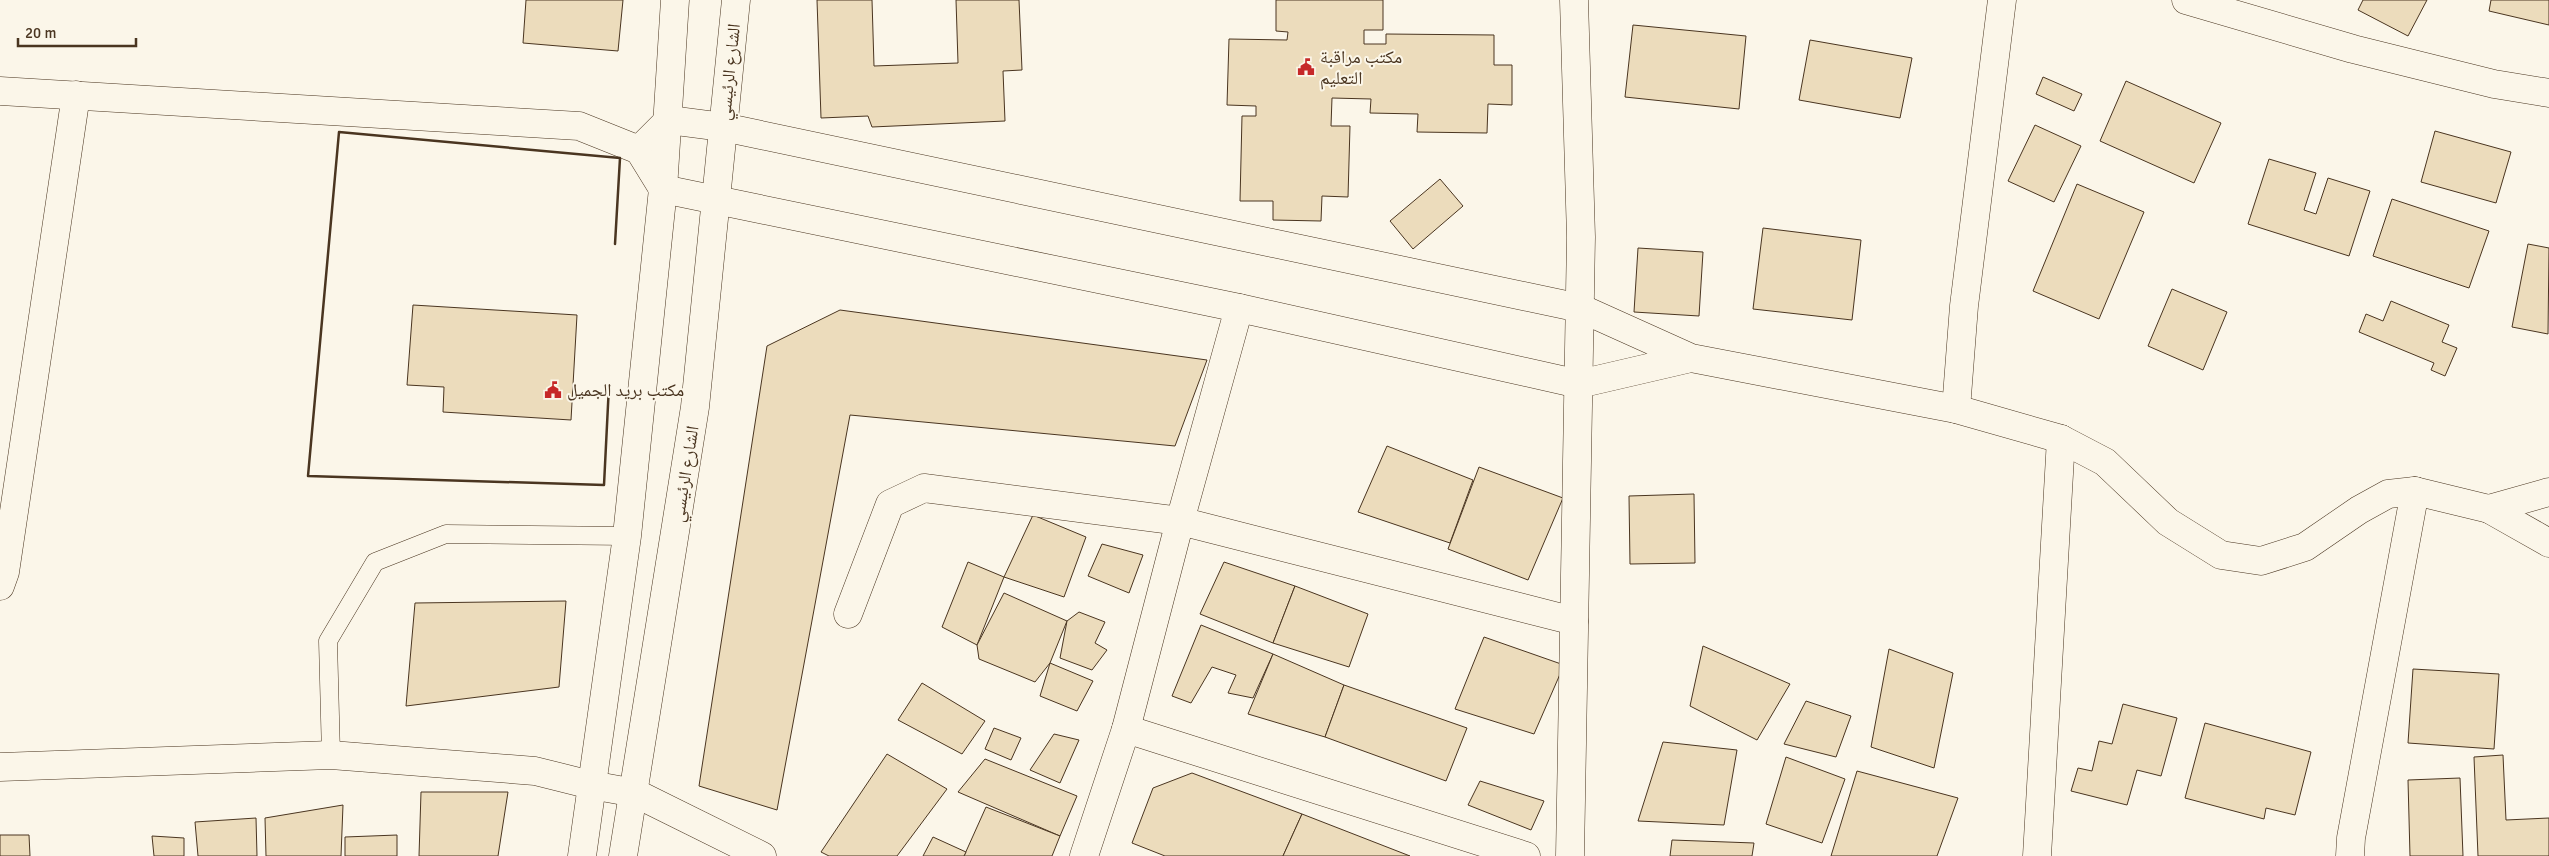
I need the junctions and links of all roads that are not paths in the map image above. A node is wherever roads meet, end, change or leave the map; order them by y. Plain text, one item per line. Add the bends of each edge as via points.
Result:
1 (675, 0) edge
2 (736, 0) edge
3 (1574, 0) edge
4 (2002, 0) edge
5 (2186, 0) edge
6 (0, 91) edge
7 (2549, 93) edge
8 (76, 96) junction
9 (668, 120) junction
10 (723, 127) junction
11 (639, 150) junction
12 (662, 190) junction
13 (714, 202) junction
14 (1239, 308) junction
15 (1580, 308) junction
16 (1691, 358) junction
17 (1579, 384) junction
18 (1956, 409) junction
19 (2061, 439) junction
20 (2416, 491) junction
21 (2549, 492) edge
22 (2489, 509) junction
23 (1180, 521) junction
24 (627, 536) junction
25 (2549, 543) edge
26 (0, 586) edge
27 (848, 614) dead end
28 (1574, 621) junction
29 (1126, 729) junction
30 (331, 755) junction
31 (0, 767) edge
32 (591, 785) junction
33 (635, 793) junction
34 (582, 856) edge
35 (623, 856) edge
36 (762, 856) edge
37 (1084, 856) edge
38 (1526, 856) edge
39 (1570, 856) edge
40 (2037, 856) edge
41 (2350, 856) edge

1 - 9 street
2 - 10 street, الشارع الرئيسي
3 - 15 street
4 - 18 street via 1964,306
5 - 7 street via 2353,49 2494,84
6 - 8 street
8 - 11 street via 579,126
8 - 26 street via 7,562
9 - 10 street
9 - 11 street
9 - 12 street
10 - 13 street, الشارع الرئيسي
10 - 15 street
11 - 12 street
12 - 13 street
12 - 24 street
13 - 14 street
13 - 33 street, الشارع الرئيسي via 695,407
14 - 17 street
14 - 23 street
15 - 16 street
15 - 17 street
16 - 17 street
16 - 18 street
17 - 28 street
18 - 19 street
19 - 20 street via 2104,462 2168,522 2221,555 2261,561 2305,547 2388,494
19 - 40 street
20 - 22 street
20 - 41 street
21 - 22 street
22 - 25 street
23 - 27 street via 924,488 890,504
23 - 28 street
23 - 29 street
24 - 30 lane via 446,534 375,562 328,641
24 - 32 street
28 - 39 street
29 - 37 street
29 - 38 street
30 - 31 street
30 - 32 street via 535,771
32 - 33 street
32 - 34 street
33 - 35 street, الشارع الرئيسي
33 - 36 street

